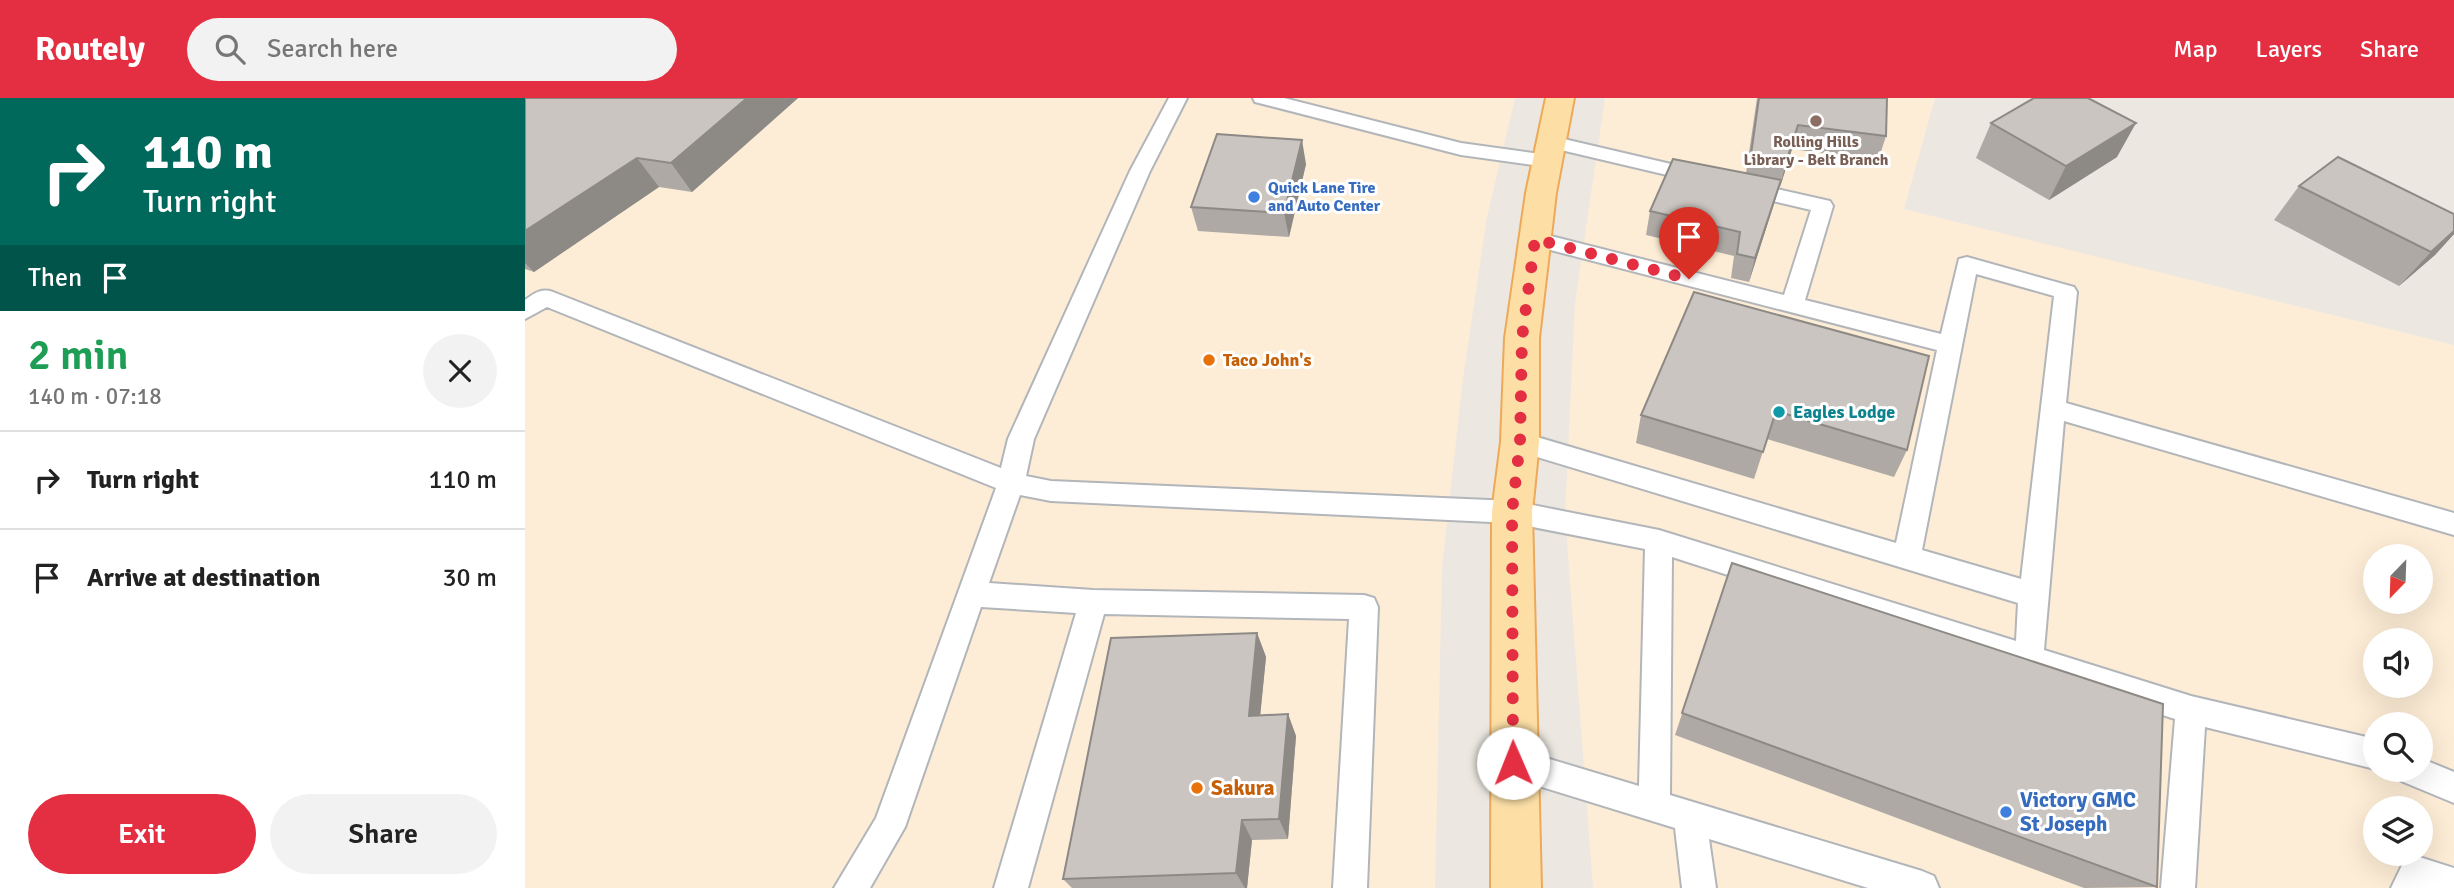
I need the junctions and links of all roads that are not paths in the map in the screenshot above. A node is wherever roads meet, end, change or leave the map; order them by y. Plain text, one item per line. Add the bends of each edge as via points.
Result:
1 (1178, 98) edge
2 (1262, 98) edge
3 (1560, 98) edge
4 (1549, 151) junction
5 (1535, 239) junction
6 (1792, 305) junction
7 (525, 311) edge
8 (1950, 345) junction
9 (2053, 408) junction
10 (1520, 442) junction
11 (1011, 483) junction
12 (1512, 512) junction
13 (2454, 524) edge
14 (1659, 541) junction
15 (1907, 555) junction
16 (971, 594) junction
17 (2033, 595) junction
18 (1093, 602) junction
19 (2029, 657) junction
20 (2191, 710) junction
21 (2363, 751) edge
22 (1513, 763) junction
23 (2433, 779) edge
24 (2454, 788) edge
25 (1654, 806) junction
26 (1690, 817) junction
27 (1847, 876) edge
28 (2454, 885) edge
29 (851, 888) edge
30 (1011, 888) edge
31 (1350, 888) edge
32 (1516, 888) edge
33 (1699, 888) edge
34 (1922, 888) edge
35 (2178, 888) edge
36 (2408, 888) edge

1 - 11 lane via 1140,171 1021,439
2 - 4 lane via 1461,149
3 - 4 main road
4 - 5 main road
4 - 6 lane via 1823,206
5 - 6 lane
5 - 10 main road via 1522,338
6 - 8 lane
7 - 11 lane via 545,297
8 - 9 lane via 1967,264 2066,292
8 - 15 lane
9 - 13 lane
9 - 17 lane
10 - 12 main road
10 - 15 lane
11 - 12 lane via 1051,491
11 - 16 lane
12 - 14 lane
12 - 22 main road
14 - 19 lane
14 - 25 lane
15 - 17 lane
16 - 18 lane
16 - 29 lane via 889,827
17 - 19 lane
18 - 30 lane
18 - 31 lane via 1364,607
19 - 20 lane
20 - 21 lane
20 - 35 lane
22 - 25 lane
22 - 32 main road
23 - 24 lane
25 - 26 lane
26 - 27 lane
26 - 33 lane
27 - 34 lane
28 - 36 lane via 2416,873

